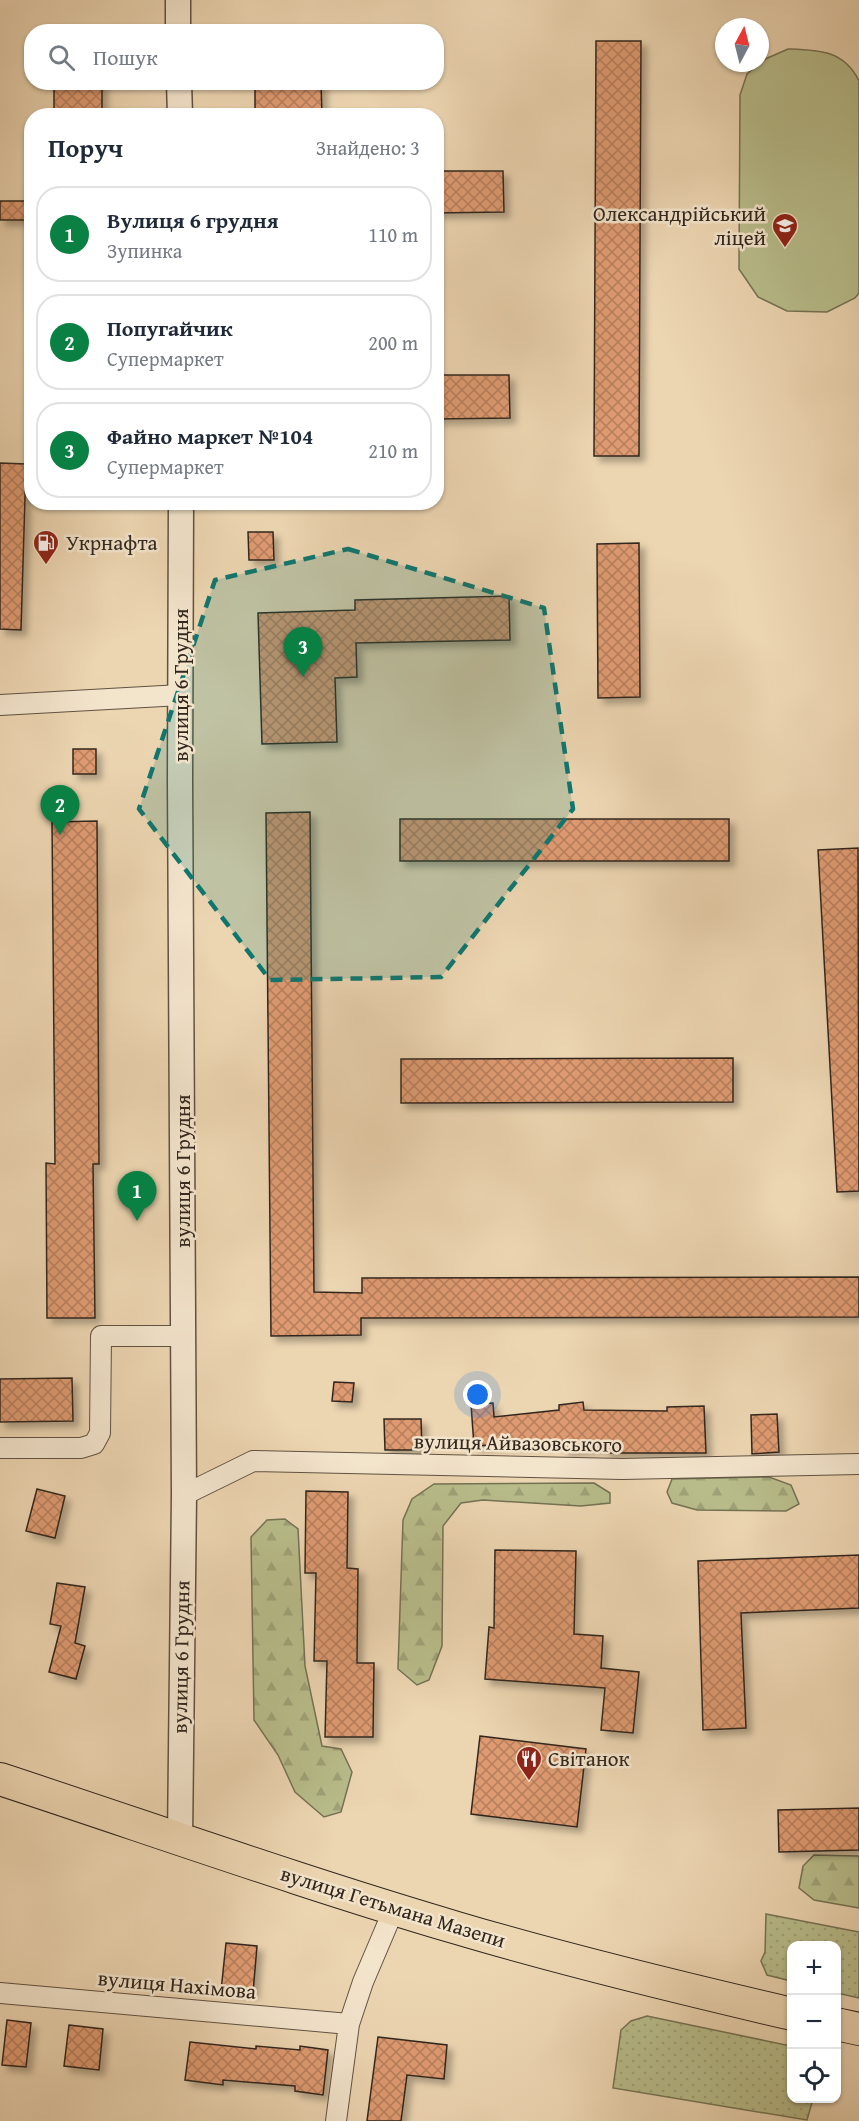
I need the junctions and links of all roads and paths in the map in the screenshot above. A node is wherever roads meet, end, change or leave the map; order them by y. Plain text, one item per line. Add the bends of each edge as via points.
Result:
1 (178, 0) edge
2 (178, 24) edge
3 (179, 90) edge
4 (180, 108) edge
5 (181, 510) edge
6 (181, 695) junction
7 (0, 705) edge
8 (184, 1336) junction
9 (0, 1448) edge
10 (859, 1464) edge
11 (184, 1495) junction
12 (0, 1779) edge
13 (180, 1839) junction
14 (394, 1909) junction
15 (0, 1993) edge
16 (787, 2013) edge
17 (350, 2024) junction
18 (841, 2025) edge
19 (859, 2029) edge
20 (336, 2121) edge

1 - 2 street
3 - 4 street
5 - 6 street, вулиця 6 Грудня
6 - 7 street
6 - 8 street, вулиця 6 Грудня
8 - 9 street via 101,1336 100,1433 94,1444 81,1448
8 - 11 street, вулиця 6 Грудня
10 - 11 street, вулиця Айвазовського via 622,1469 253,1461
11 - 13 street, вулиця 6 Грудня
12 - 13 highway, вулиця Гетьмана Мазепи
13 - 14 highway, вулиця Гетьмана Мазепи
14 - 16 highway, вулиця Гетьмана Мазепи
14 - 17 street
15 - 17 street, вулиця Нахімова
17 - 20 street
18 - 19 highway

